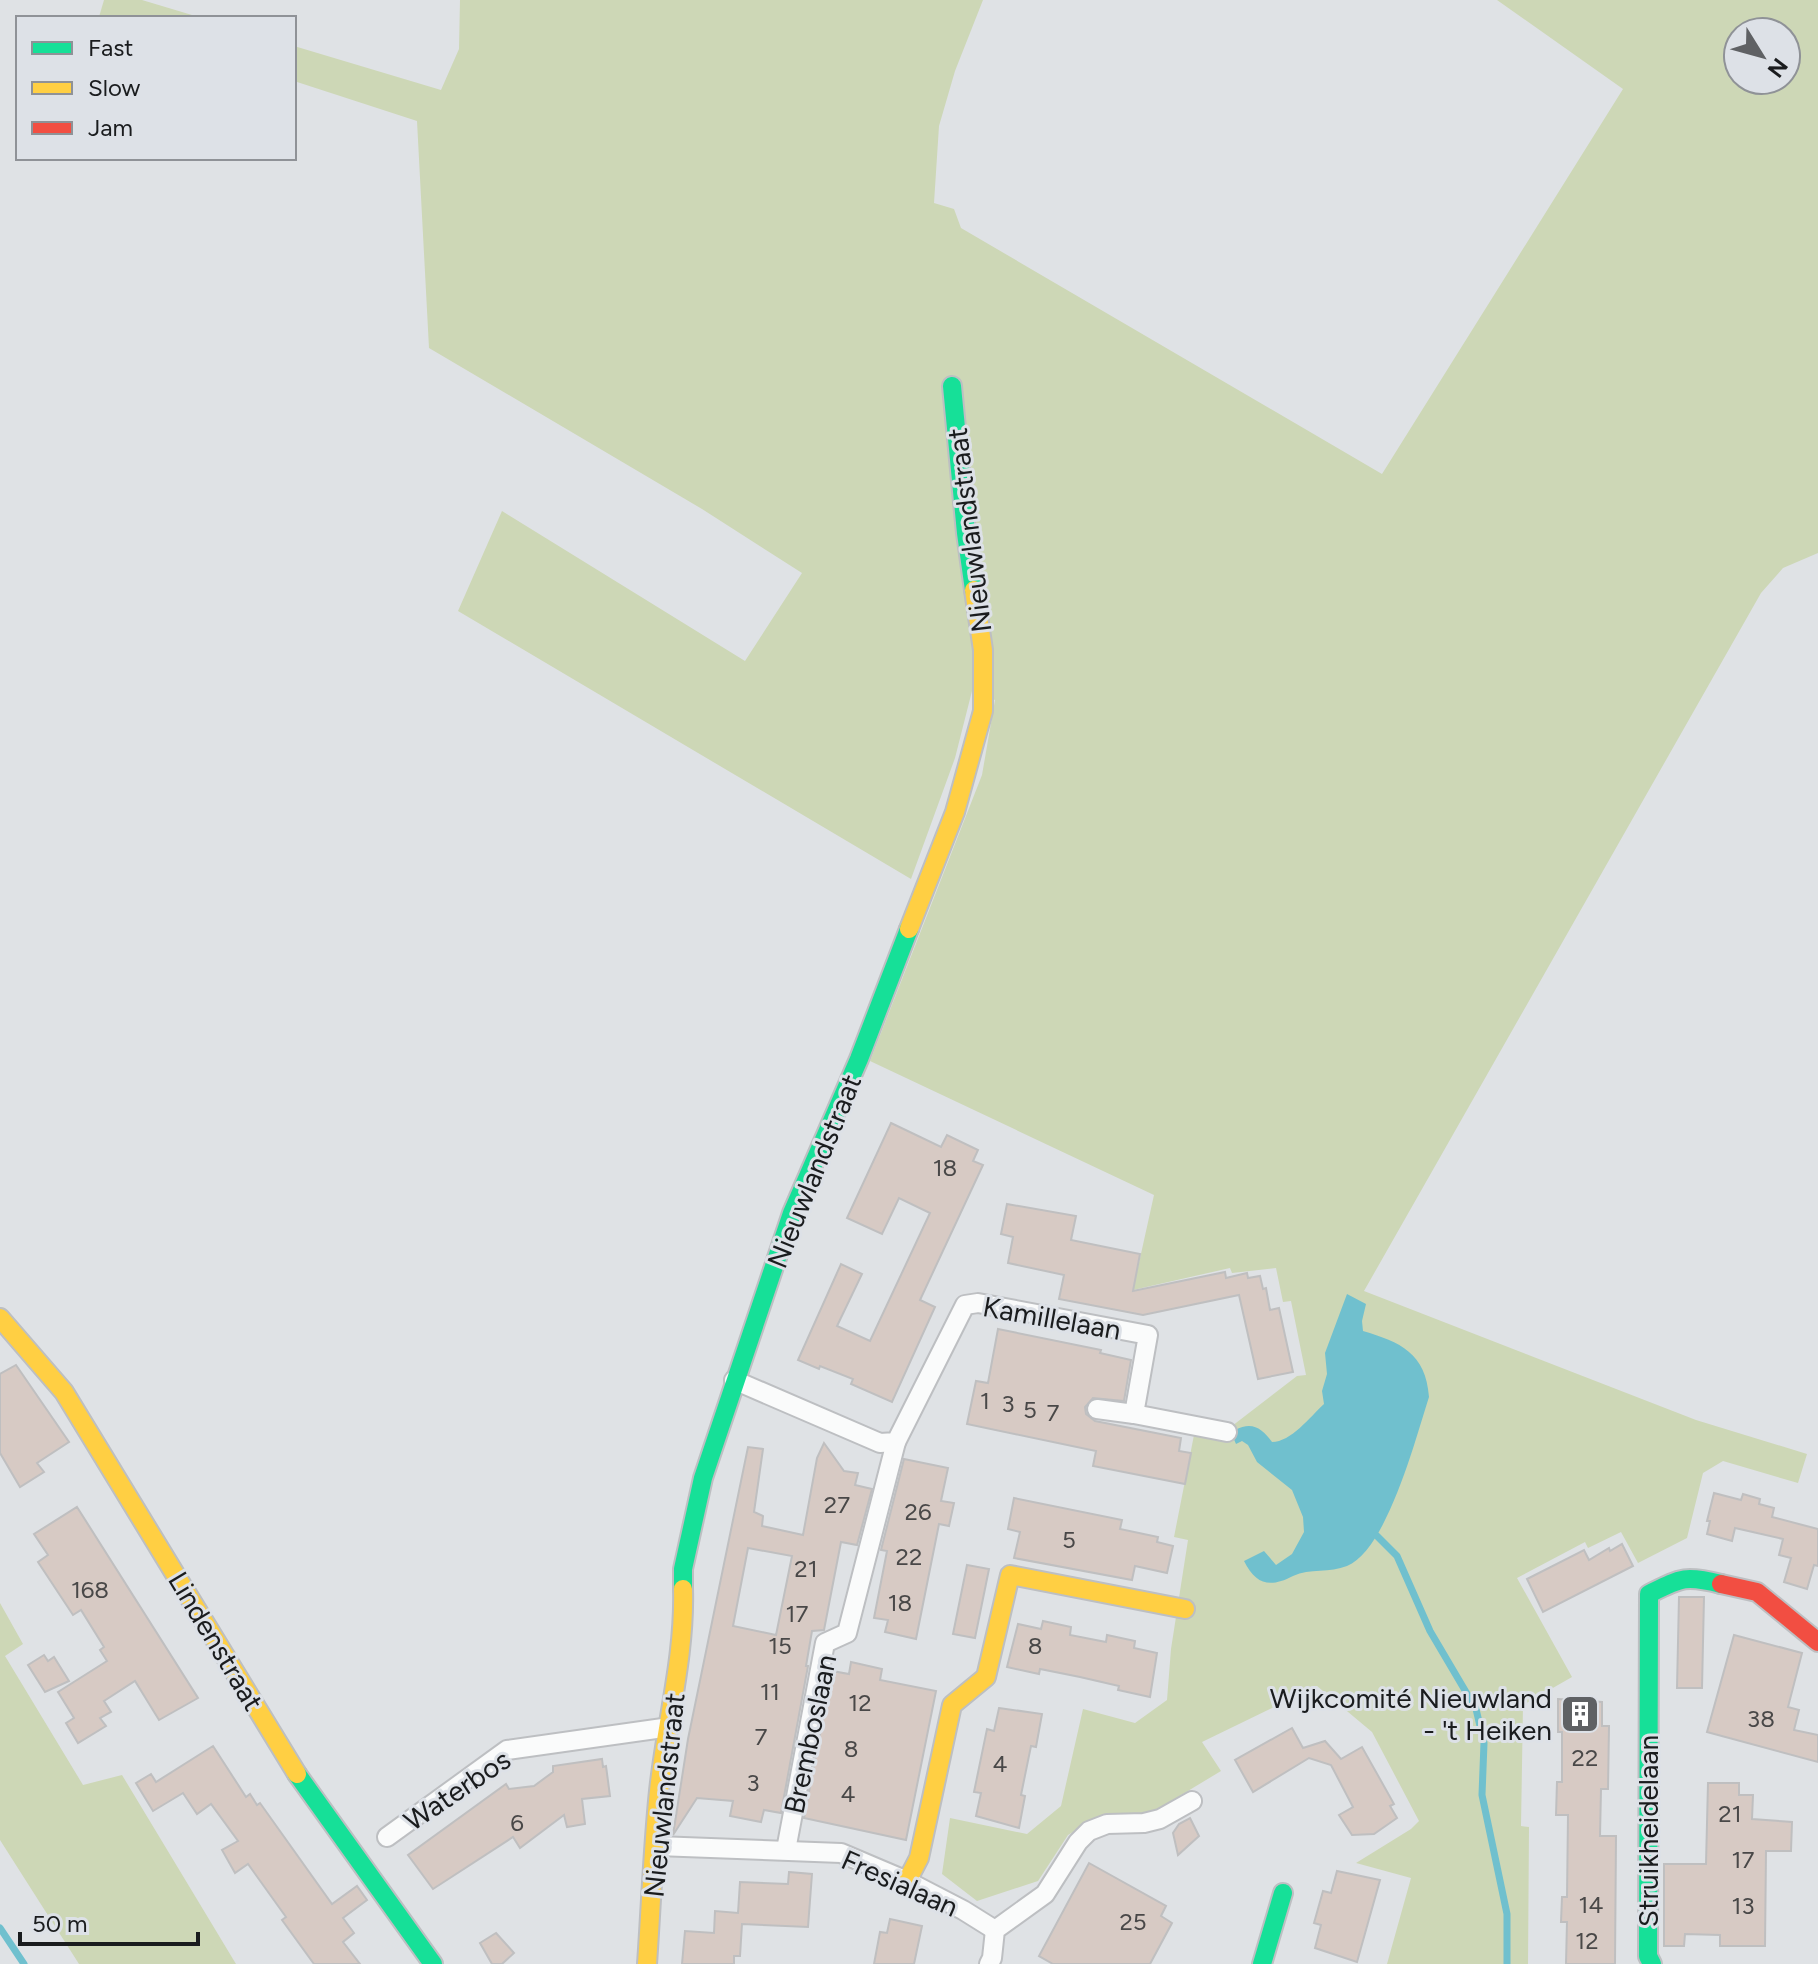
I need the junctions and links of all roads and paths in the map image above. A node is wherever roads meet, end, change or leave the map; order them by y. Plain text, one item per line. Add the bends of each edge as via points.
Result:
1 (952, 386) dead end
2 (0, 1318) edge
3 (734, 1380) junction
4 (1097, 1409) dead end
5 (1134, 1414) junction
6 (1227, 1432) dead end
7 (896, 1442) junction
8 (1185, 1609) dead end
9 (1818, 1642) edge
10 (670, 1727) junction
11 (1192, 1801) dead end
12 (387, 1837) dead end
13 (657, 1846) junction
14 (786, 1850) junction
15 (907, 1881) junction
16 (1283, 1893) dead end
17 (995, 1930) junction
18 (433, 1964) edge
19 (647, 1964) edge
20 (989, 1964) edge
21 (1262, 1964) edge
22 (1652, 1964) edge

1 - 3 street, Nieuwlandstraat via 983,650 983,711 955,812 859,1059 792,1213
2 - 18 street, Lindenstraat via 64,1392 309,1793
3 - 7 street via 880,1443
3 - 10 street, Nieuwlandstraat via 703,1478 683,1569 684,1613
4 - 5 street
5 - 6 street
5 - 7 street, Kamillelaan via 1148,1335 978,1303 965,1305
7 - 14 street, Bremboslaan via 847,1633 825,1643
8 - 15 street via 1010,1575 986,1677 952,1705 919,1858
9 - 22 street, Struikheidelaan via 1757,1592 1681,1578 1649,1594
10 - 12 street, Waterbos via 507,1750
10 - 13 street, Nieuwlandstraat via 659,1790
11 - 17 street via 1160,1819 1089,1831 1045,1894
13 - 14 street, Fresialaan
13 - 19 street, Nieuwlandstraat
14 - 15 street, Fresialaan via 841,1853
15 - 17 street, Fresialaan
16 - 21 street
17 - 20 street

